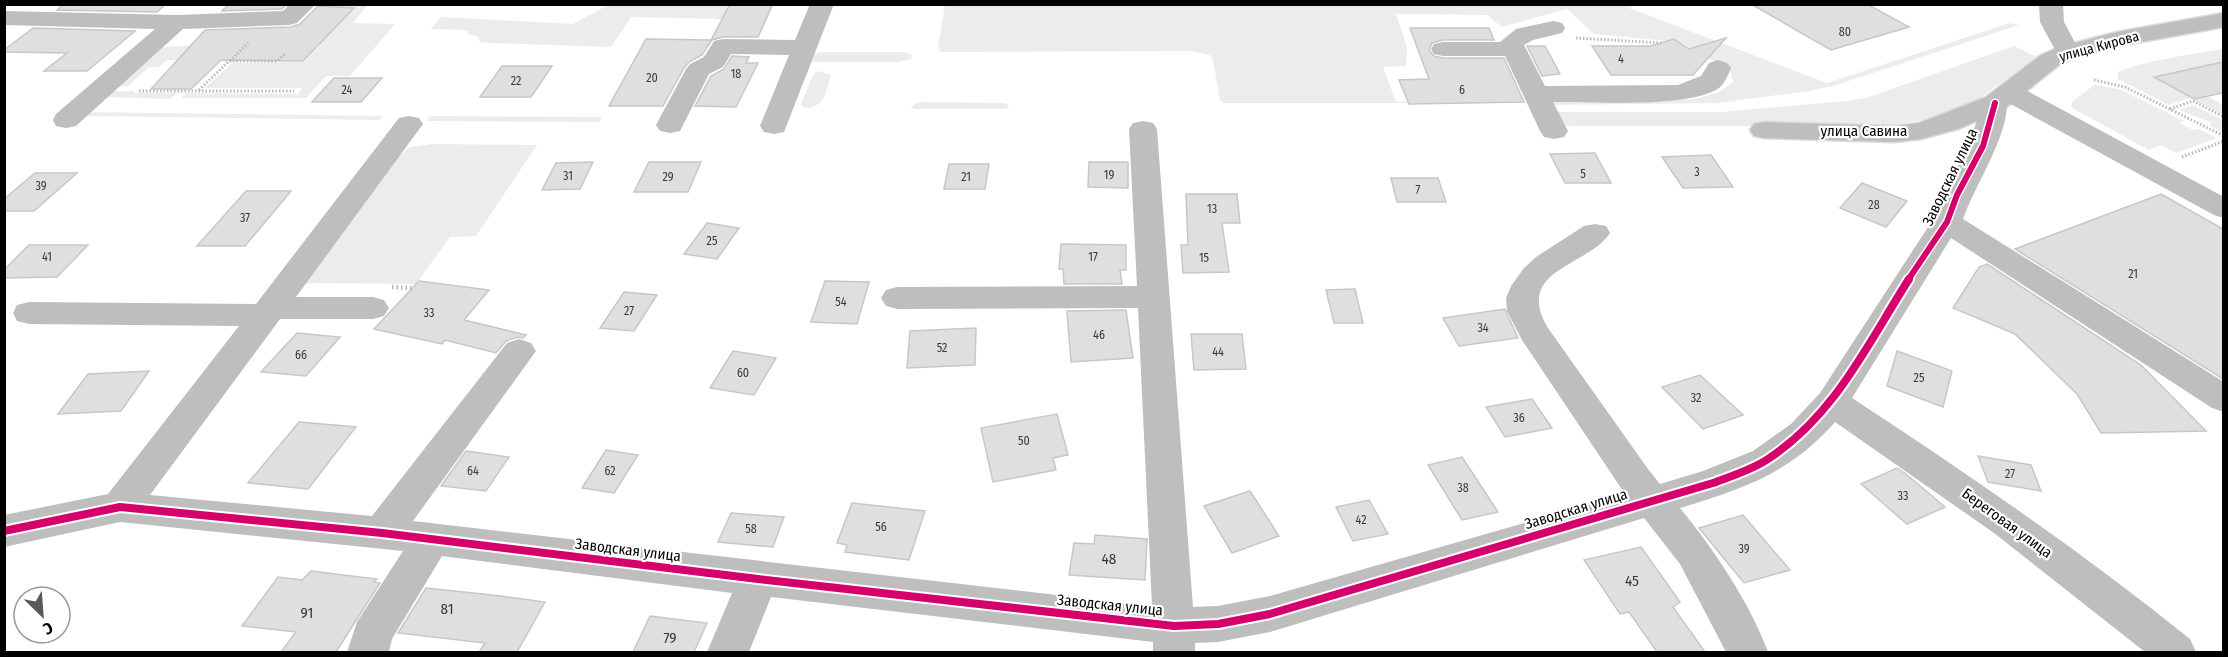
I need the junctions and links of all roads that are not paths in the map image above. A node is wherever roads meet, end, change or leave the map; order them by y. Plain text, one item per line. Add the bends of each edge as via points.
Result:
1 (305, 4) edge
2 (822, 4) edge
3 (2051, 4) edge
4 (148, 13) edge
5 (4, 18) edge
6 (2220, 21) edge
7 (177, 22) junction
8 (1561, 33) road end
9 (806, 48) junction
10 (1443, 49) dead end
11 (1514, 49) junction
12 (2068, 52) junction
13 (1718, 68) dead end
14 (1537, 94) junction
15 (2002, 98) junction
16 (66, 120) dead end
17 (409, 124) dead end
18 (670, 125) dead end
19 (774, 126) dead end
20 (1143, 129) dead end
21 (1764, 130) dead end
22 (1554, 131) dead end
23 (2223, 209) edge
24 (1947, 222) junction
25 (1595, 233) dead end
26 (1154, 297) junction
27 (897, 298) dead end
28 (373, 308) dead end
29 (269, 311) junction
30 (29, 313) dead end
31 (519, 351) dead end
32 (2156, 356) junction
33 (2223, 399) edge
34 (1832, 402) junction
35 (2223, 423) edge
36 (1653, 500) junction
37 (120, 507) junction
38 (4, 531) edge
39 (382, 533) junction
40 (432, 539) junction
41 (758, 579) junction
42 (1174, 639) edge
43 (368, 652) edge
44 (728, 652) edge
45 (1747, 652) edge
46 (2175, 652) edge

1 - 7 street via 289,18
2 - 9 street
3 - 12 street via 2052,22
4 - 5 street
4 - 7 street
6 - 12 street, улица Кирова
7 - 16 street
8 - 11 street via 1515,39 1511,43
9 - 18 street via 723,46 714,62 699,69
9 - 19 street
10 - 11 street
11 - 14 street
12 - 15 street, улица Кирова via 2050,60
13 - 14 street via 1712,81 1684,93
14 - 22 street
15 - 21 street, улица Савина via 1948,123 1920,131 1895,134
15 - 23 street
15 - 24 street, Заводская улица
17 - 29 street
20 - 26 street
24 - 32 street
24 - 34 street, Заводская улица
25 - 36 street via 1543,265 1525,289 1522,309 1534,332
26 - 27 street
26 - 42 street
28 - 29 street
29 - 30 street
29 - 37 street
31 - 39 street
32 - 33 street
32 - 35 street
34 - 36 street, Заводская улица via 1804,434 1766,461 1713,483
34 - 46 street, Береговая улица via 1965,491
36 - 42 street, Заводская улица
36 - 45 street via 1694,553
37 - 38 street, Заводская улица
37 - 39 street, Заводская улица
39 - 40 street, Заводская улица
40 - 41 street, Заводская улица
40 - 43 street via 372,635
41 - 42 street, Заводская улица
41 - 44 street

